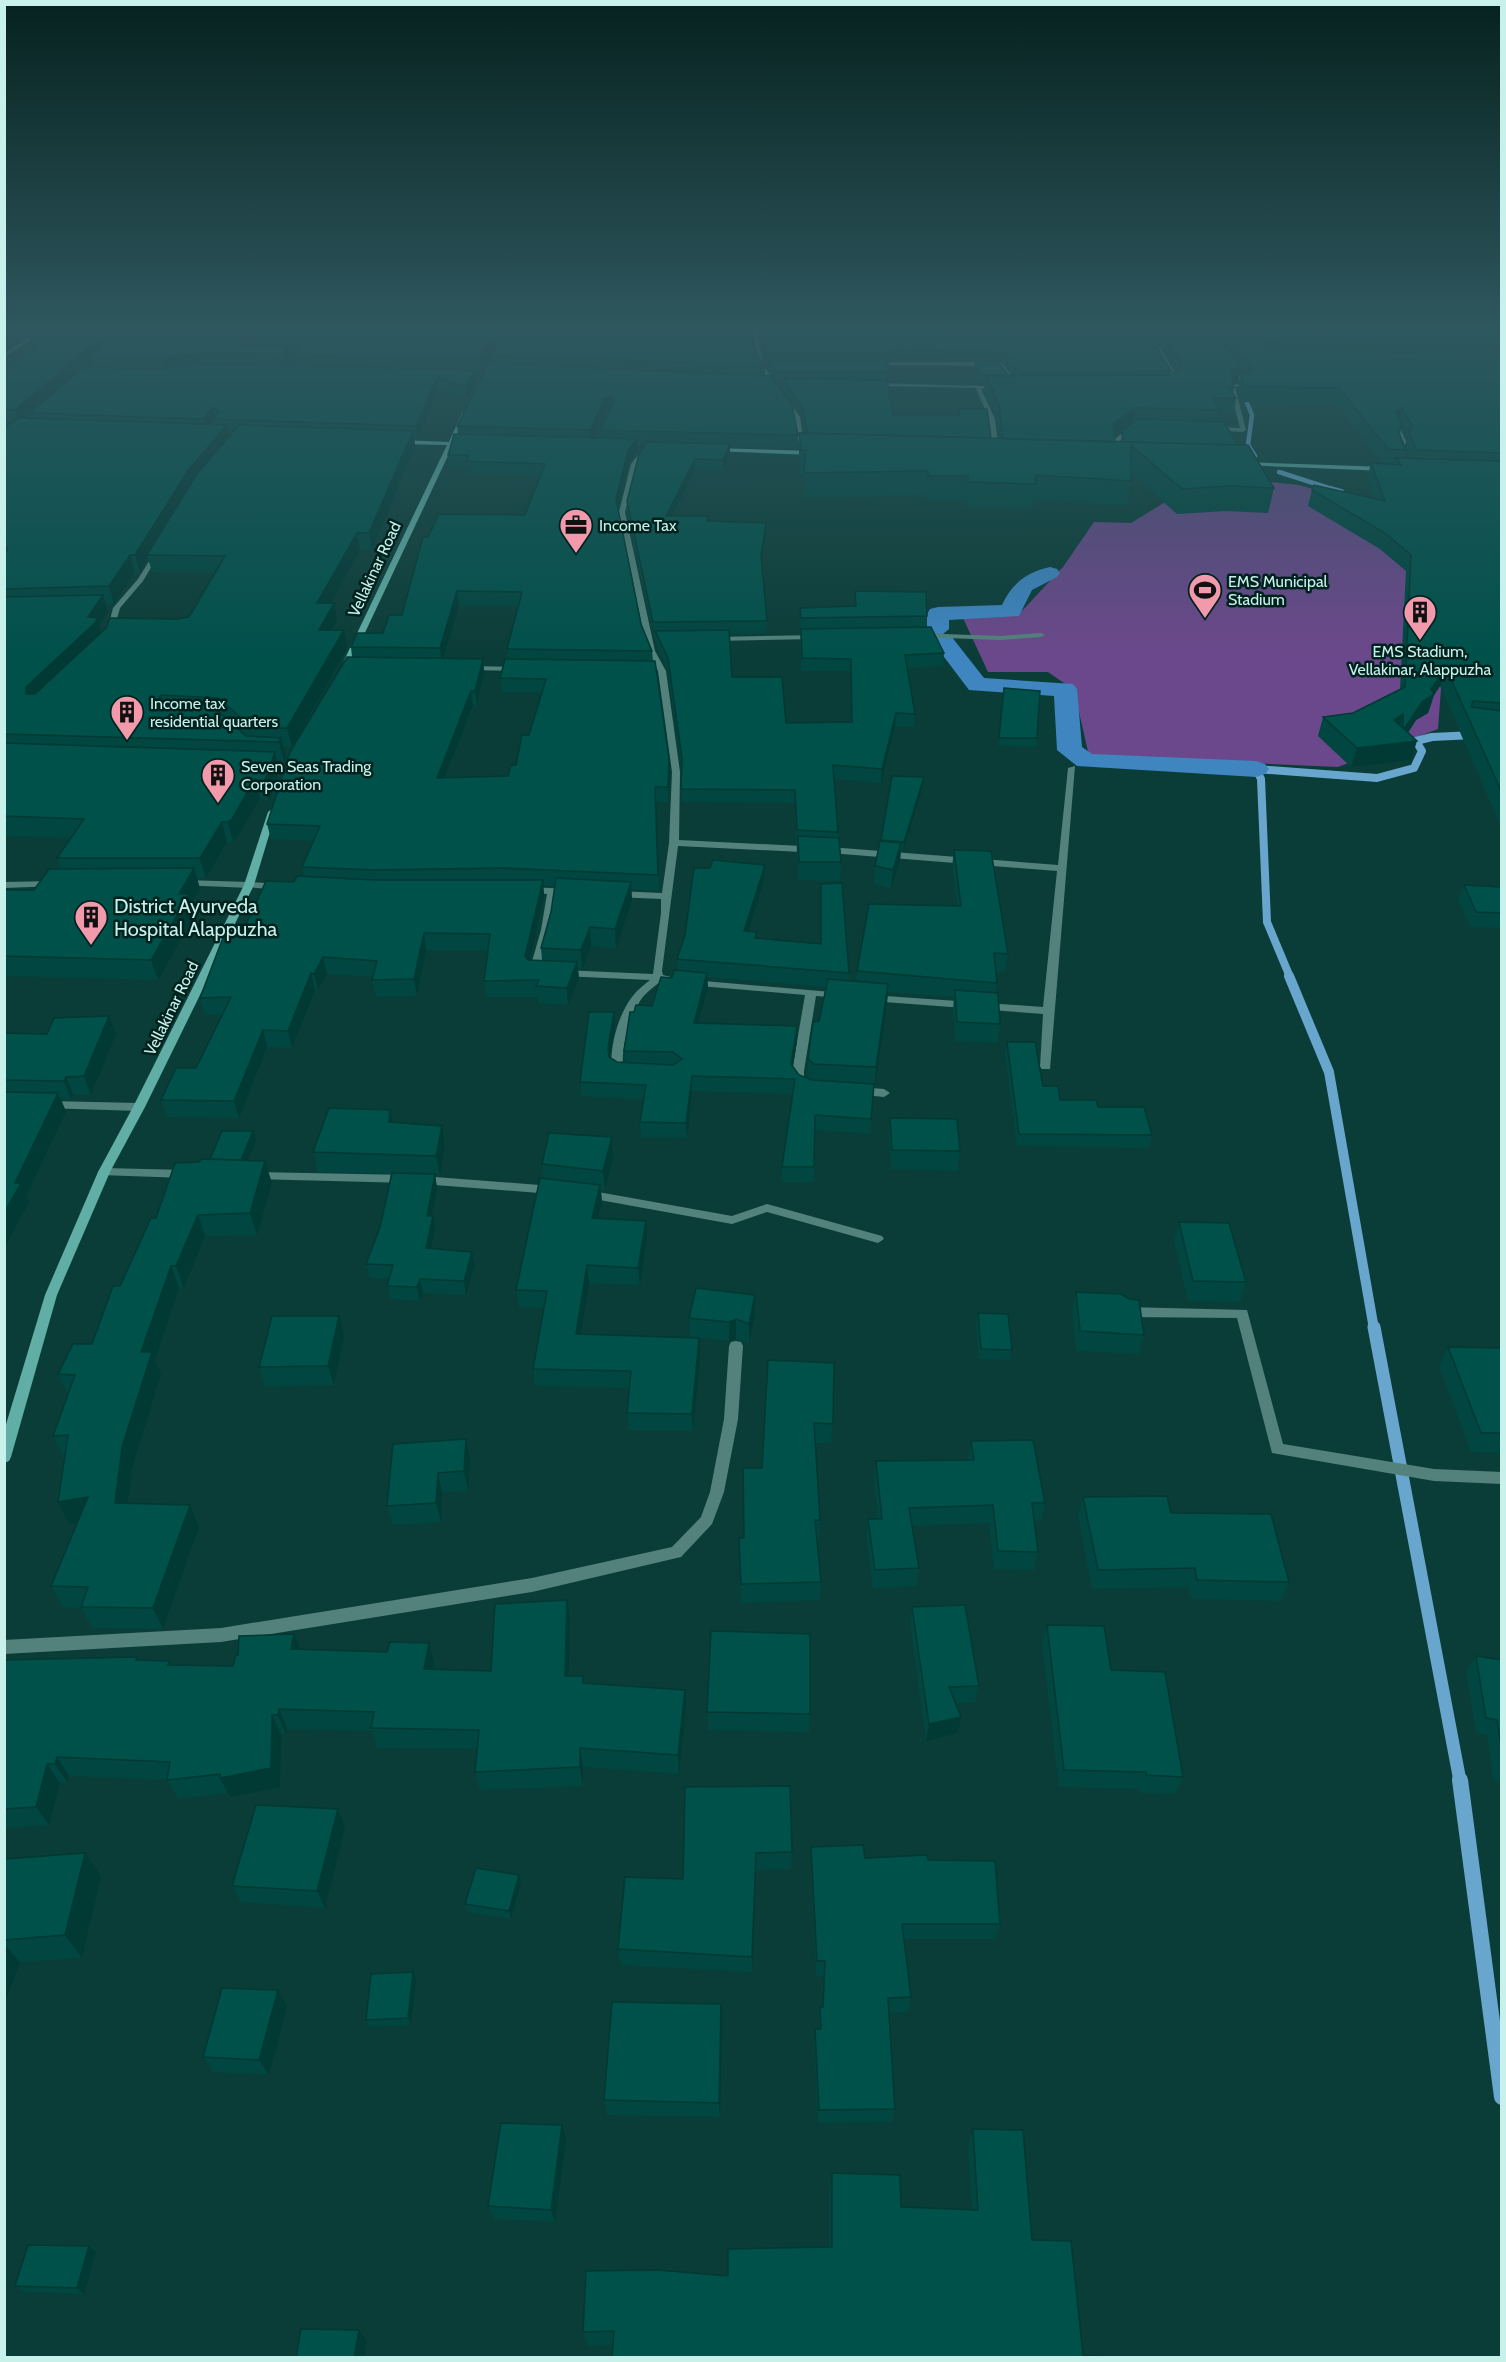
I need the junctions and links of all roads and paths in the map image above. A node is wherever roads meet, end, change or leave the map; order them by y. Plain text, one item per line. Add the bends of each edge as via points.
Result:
1 (453, 434) edge
2 (802, 434) edge
3 (994, 434) edge
4 (1124, 434) edge
5 (1400, 434) edge
6 (390, 442) edge
7 (448, 443) junction
8 (470, 444) edge
9 (635, 447) edge
10 (646, 447) junction
11 (657, 448) edge
12 (702, 449) edge
13 (804, 453) junction
14 (826, 453) edge
15 (985, 456) edge
16 (996, 456) junction
17 (1006, 457) edge
18 (1106, 460) edge
19 (1118, 460) junction
20 (1126, 461) edge
21 (1406, 461) edge
22 (1238, 464) edge
23 (1398, 469) edge
24 (164, 540) edge
25 (105, 608) dead end
26 (117, 608) junction
27 (914, 635) edge
28 (1041, 635) dead end
29 (821, 637) edge
30 (648, 639) junction
31 (660, 639) edge
32 (706, 639) edge
33 (107, 642) edge
34 (345, 666) junction
35 (357, 666) edge
36 (462, 668) edge
37 (521, 669) edge
38 (650, 671) edge
39 (662, 671) junction
40 (340, 676) edge
41 (1072, 768) dead end
42 (277, 798) edge
43 (674, 843) junction
44 (1060, 868) junction
45 (170, 882) edge
46 (64, 884) edge
47 (4, 885) edge
48 (249, 885) junction
49 (295, 887) edge
50 (518, 890) edge
51 (552, 891) junction
52 (575, 892) edge
53 (609, 894) edge
54 (666, 896) junction
55 (659, 977) junction
56 (811, 993) junction
57 (846, 996) edge
58 (858, 997) edge
59 (1048, 1011) junction
60 (1046, 1066) dead end
61 (638, 1072) edge
62 (819, 1088) edge
63 (849, 1090) edge
64 (884, 1093) dead end
65 (38, 1105) edge
66 (139, 1107) junction
67 (104, 1172) junction
68 (198, 1174) edge
69 (245, 1175) edge
70 (878, 1239) dead end
71 (1125, 1312) edge
72 (736, 1346) dead end
73 (4, 1457) edge
74 (1502, 1478) edge
75 (4, 1647) edge

1 - 7 main road, Vellakinar Road
2 - 13 street
3 - 16 street
4 - 19 street via 1115,441
5 - 21 street via 1404,443 1399,445
6 - 7 main road
7 - 8 main road
7 - 34 main road, Vellakinar Road
9 - 10 main road
10 - 11 main road
10 - 30 street via 634,464 622,512
12 - 13 main road
13 - 14 main road
15 - 16 main road
16 - 17 main road
18 - 19 main road
19 - 20 main road
22 - 23 main road
24 - 26 street via 141,580
25 - 26 street
26 - 33 street
27 - 28 street
29 - 32 street
30 - 31 street
30 - 39 street
34 - 35 street
34 - 40 main road, Vellakinar Road
36 - 37 street
38 - 39 street
39 - 43 street via 676,772
41 - 44 street
42 - 48 main road, Vellakinar Road
43 - 44 street
43 - 54 street
44 - 59 street
45 - 48 street
46 - 47 street
48 - 49 street
48 - 66 main road, Vellakinar Road
50 - 51 street
51 - 52 street
51 - 55 street via 534,972
53 - 54 street
54 - 55 street
55 - 56 street
55 - 61 street via 635,999 620,1040 618,1071
56 - 57 street
56 - 62 street via 799,1079 804,1085
58 - 59 street
59 - 60 street
63 - 64 street
65 - 66 street
66 - 67 main road, Vellakinar Road
67 - 68 street
67 - 73 main road, Vellakinar Road via 51,1295
69 - 70 street via 464,1182 570,1192 732,1220 767,1208
71 - 74 street via 1242,1313 1277,1449 1434,1475
72 - 75 street via 731,1419 717,1492 707,1520 676,1552 532,1585 222,1635

